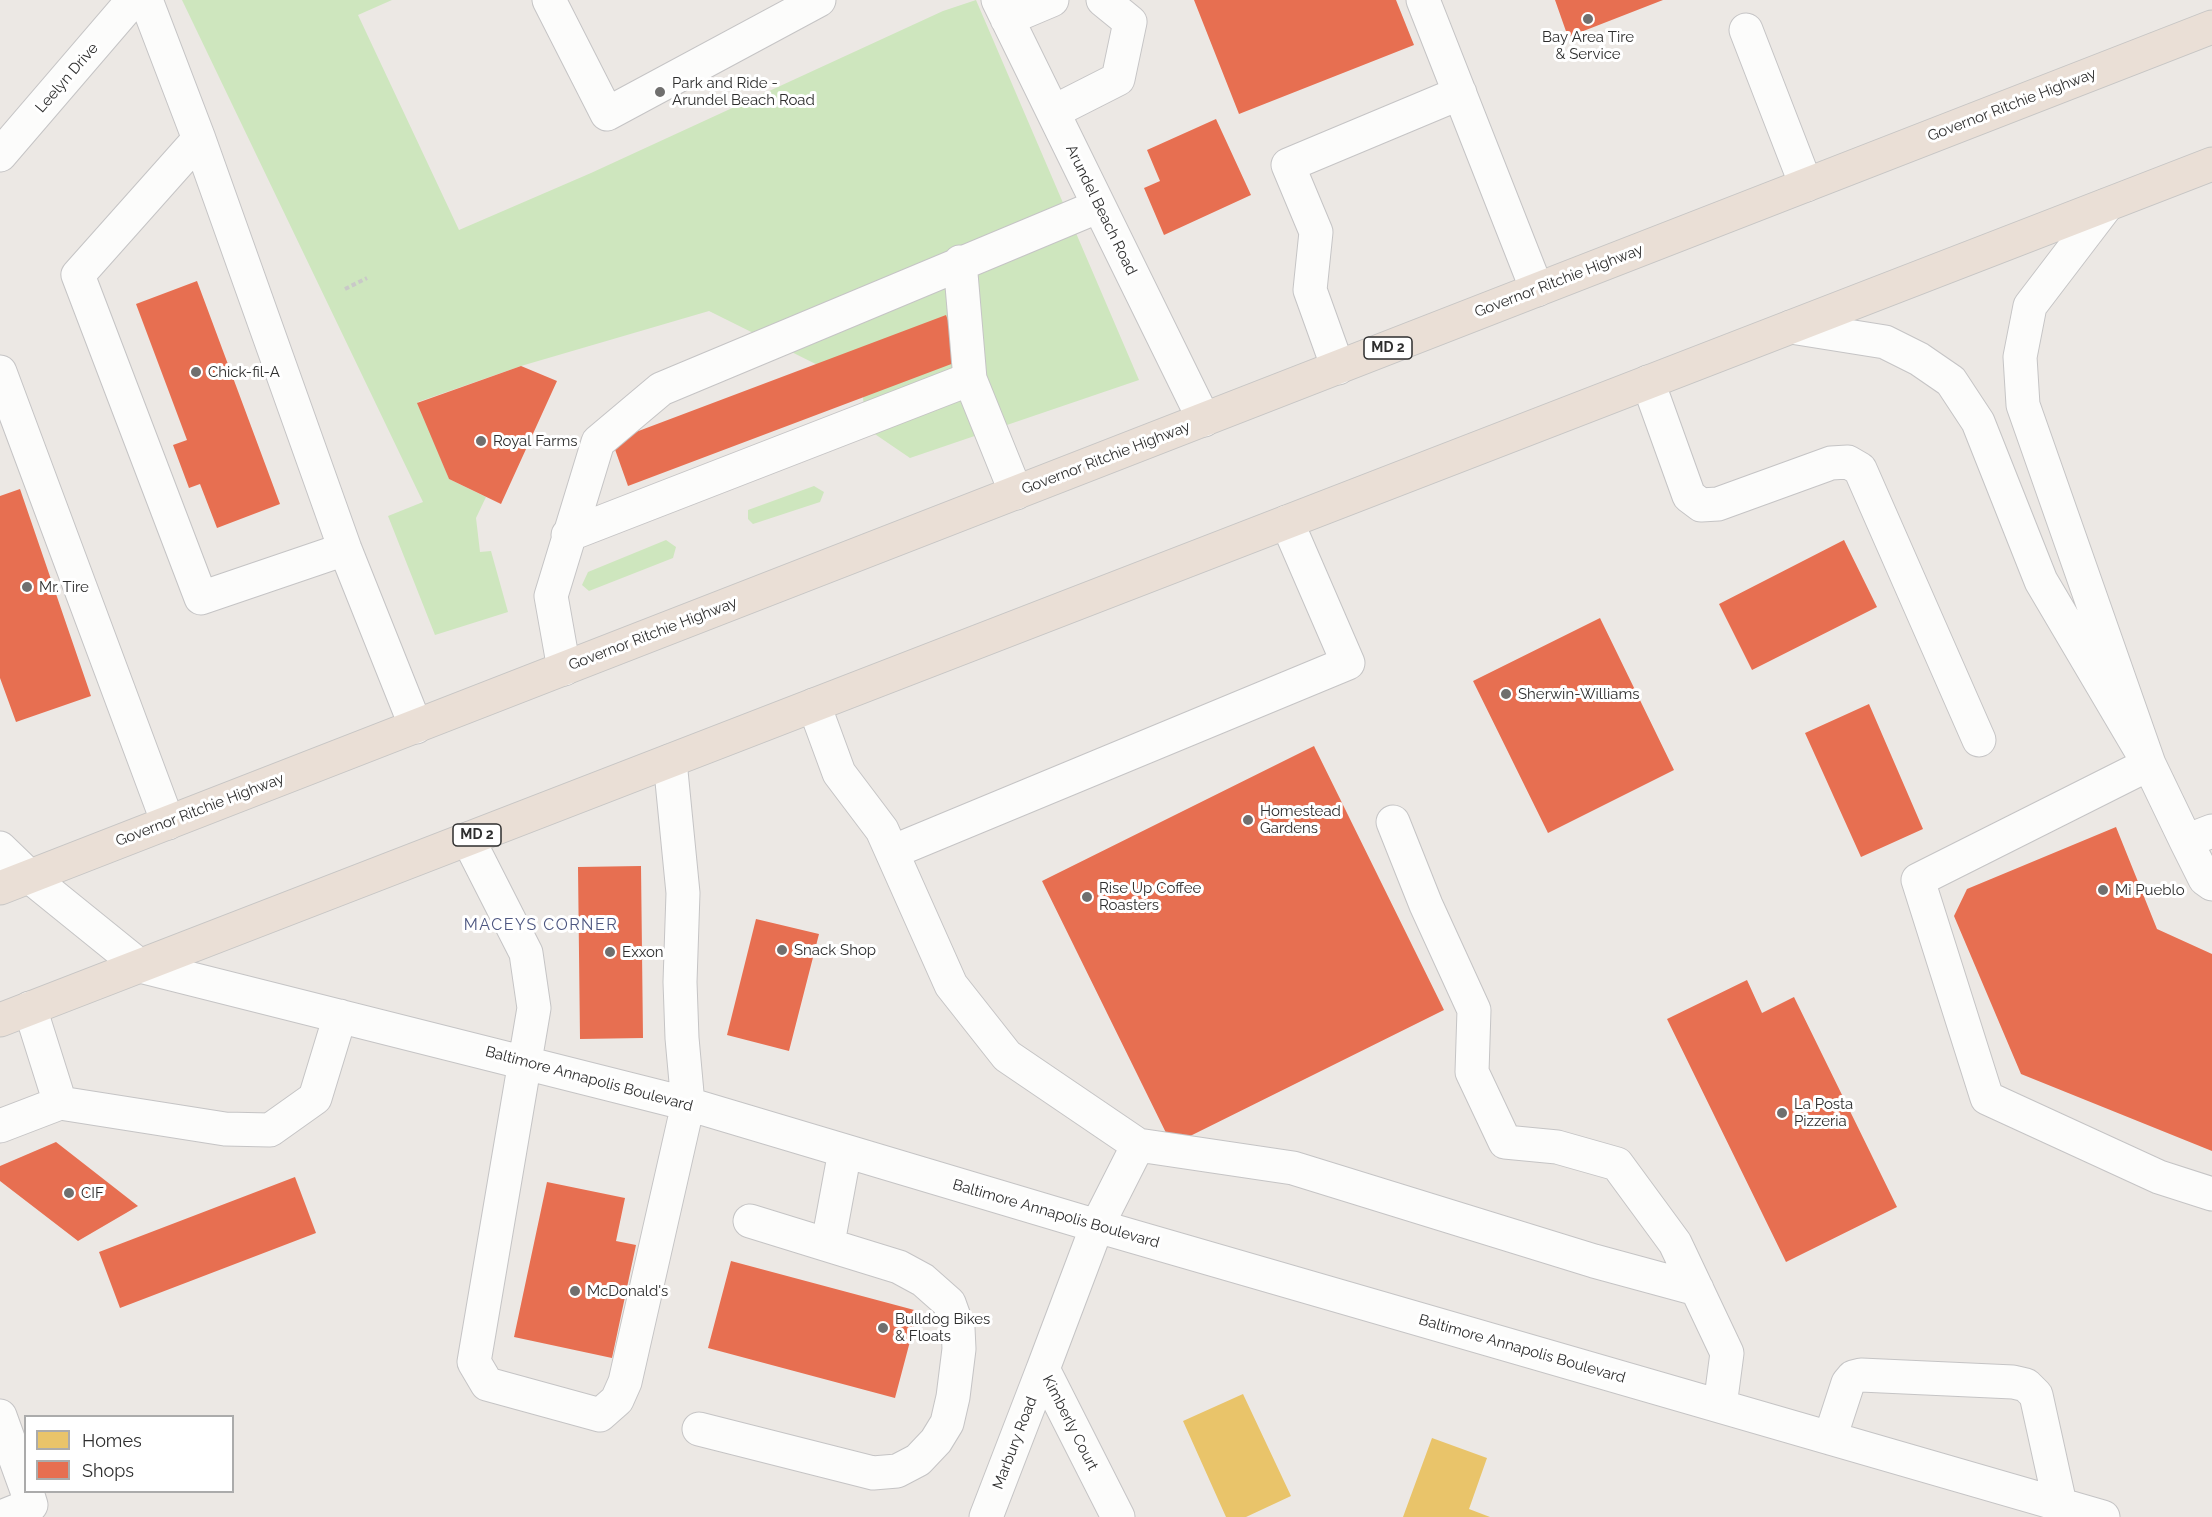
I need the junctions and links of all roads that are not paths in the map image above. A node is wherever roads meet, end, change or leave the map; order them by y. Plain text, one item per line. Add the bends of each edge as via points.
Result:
1 (134, 0) edge
2 (146, 0) edge
3 (549, 0) edge
4 (819, 0) edge
5 (1052, 0) edge
6 (1103, 0) edge
7 (1423, 0) edge
8 (1003, 9) edge
9 (1132, 11) edge
10 (2212, 27) edge
11 (1746, 30) dead end
12 (1460, 93) junction
13 (1053, 112) junction
14 (199, 139) junction
15 (0, 155) edge
16 (2212, 164) edge
17 (1806, 185) junction
18 (2107, 205) junction
19 (1099, 206) junction
20 (960, 262) junction
21 (1537, 290) junction
22 (1791, 327) junction
23 (1338, 368) junction
24 (0, 372) edge
25 (970, 379) junction
26 (1648, 382) junction
27 (1204, 420) junction
28 (1016, 493) junction
29 (1287, 522) junction
30 (568, 535) junction
31 (345, 549) junction
32 (564, 669) junction
33 (814, 705) junction
34 (416, 727) junction
35 (1979, 740) dead end
36 (670, 760) junction
37 (2149, 764) junction
38 (1393, 822) dead end
39 (168, 823) junction
40 (2199, 836) edge
41 (468, 839) junction
42 (0, 848) edge
43 (892, 852) junction
44 (15, 882) edge
45 (2212, 884) edge
46 (140, 966) junction
47 (30, 1008) junction
48 (340, 1016) junction
49 (0, 1020) edge
50 (527, 1062) junction
51 (60, 1103) junction
52 (688, 1104) junction
53 (0, 1125) edge
54 (1138, 1145) junction
55 (845, 1151) junction
56 (2212, 1194) edge
57 (750, 1221) dead end
58 (1097, 1226) junction
59 (828, 1244) junction
60 (1697, 1289) junction
61 (1043, 1369) junction
62 (1720, 1406) junction
63 (0, 1416) edge
64 (699, 1429) dead end
65 (1830, 1438) junction
66 (24, 1484) edge
67 (27, 1493) edge
68 (2060, 1504) junction
69 (1, 1517) edge
70 (986, 1517) edge
71 (1118, 1517) edge
72 (2103, 1517) edge

1 - 15 street, Leelyn Drive
2 - 14 street
3 - 4 street via 607,114
5 - 8 street
6 - 9 street
7 - 12 street
8 - 13 street, Arundel Beach Road
9 - 13 street via 1118,79
10 - 17 highway, Governor Ritchie Highway / MD 2
11 - 17 street
12 - 21 street
12 - 23 street via 1288,165 1316,232 1310,290
13 - 19 street, Arundel Beach Road
14 - 31 street
14 - 31 street via 78,275 201,598
16 - 18 highway, MD 2
17 - 21 highway, Governor Ritchie Highway / MD 2
18 - 22 highway, MD 2
18 - 37 street via 2030,306 2020,357 2022,393
19 - 20 street
19 - 27 street, Arundel Beach Road
20 - 25 street
20 - 30 street via 661,389 598,442
21 - 23 highway, Governor Ritchie Highway / MD 2
22 - 26 highway, MD 2
22 - 37 street via 1885,342 1951,381 1978,422 2042,581
23 - 27 highway, Governor Ritchie Highway / MD 2
24 - 39 street
25 - 28 street
25 - 30 street
26 - 29 highway, MD 2
26 - 35 street via 1689,496 1701,505 1718,504 1831,463 1848,462 1860,469
27 - 28 highway, Governor Ritchie Highway / MD 2
28 - 32 highway, Governor Ritchie Highway / MD 2
29 - 33 highway, MD 2
29 - 43 street via 1348,663
30 - 32 street via 550,596
31 - 34 street
32 - 34 highway, Governor Ritchie Highway / MD 2
33 - 36 highway, MD 2
33 - 43 street via 839,773 882,830
34 - 39 highway, Governor Ritchie Highway / MD 2
36 - 41 highway, MD 2
36 - 52 street via 683,893 680,993
37 - 40 street
37 - 56 street via 1918,880 1987,1098 2159,1177
38 - 60 street via 1474,1010 1472,1072 1504,1142 1557,1147 1617,1164 1675,1243
39 - 44 highway, Governor Ritchie Highway / MD 2
40 - 45 street via 2205,879
41 - 46 highway, MD 2
41 - 50 street via 526,953 534,1008
42 - 44 street, Baltimore Annapolis Boulevard
43 - 54 street via 951,985 1007,1056
44 - 46 street, Baltimore Annapolis Boulevard
46 - 47 highway, MD 2
46 - 48 street, Baltimore Annapolis Boulevard
47 - 49 highway, MD 2
47 - 51 street
48 - 50 street, Baltimore Annapolis Boulevard
48 - 51 street via 315,1098 270,1130 225,1129
50 - 52 street, Baltimore Annapolis Boulevard
50 - 52 street via 474,1362 487,1384 600,1415 617,1400 626,1382
51 - 53 street
52 - 55 street, Baltimore Annapolis Boulevard
54 - 58 street, Kimberly Court
54 - 60 street via 1293,1168
55 - 58 street, Baltimore Annapolis Boulevard
55 - 59 street
57 - 59 street
58 - 61 street, Kimberly Court
58 - 62 street, Baltimore Annapolis Boulevard
59 - 64 street via 898,1267 923,1280 949,1303 958,1328 959,1349 947,1423 936,1441 918,1460 897,1471 873,1473
60 - 62 street via 1727,1353
61 - 70 street, Marbury Road
61 - 71 street, Kimberly Court
62 - 65 street, Baltimore Annapolis Boulevard
63 - 66 street
65 - 68 street, Baltimore Annapolis Boulevard
65 - 68 street via 1853,1377 2026,1385 2036,1395
67 - 69 street via 31,1505
68 - 72 street, Baltimore Annapolis Boulevard

